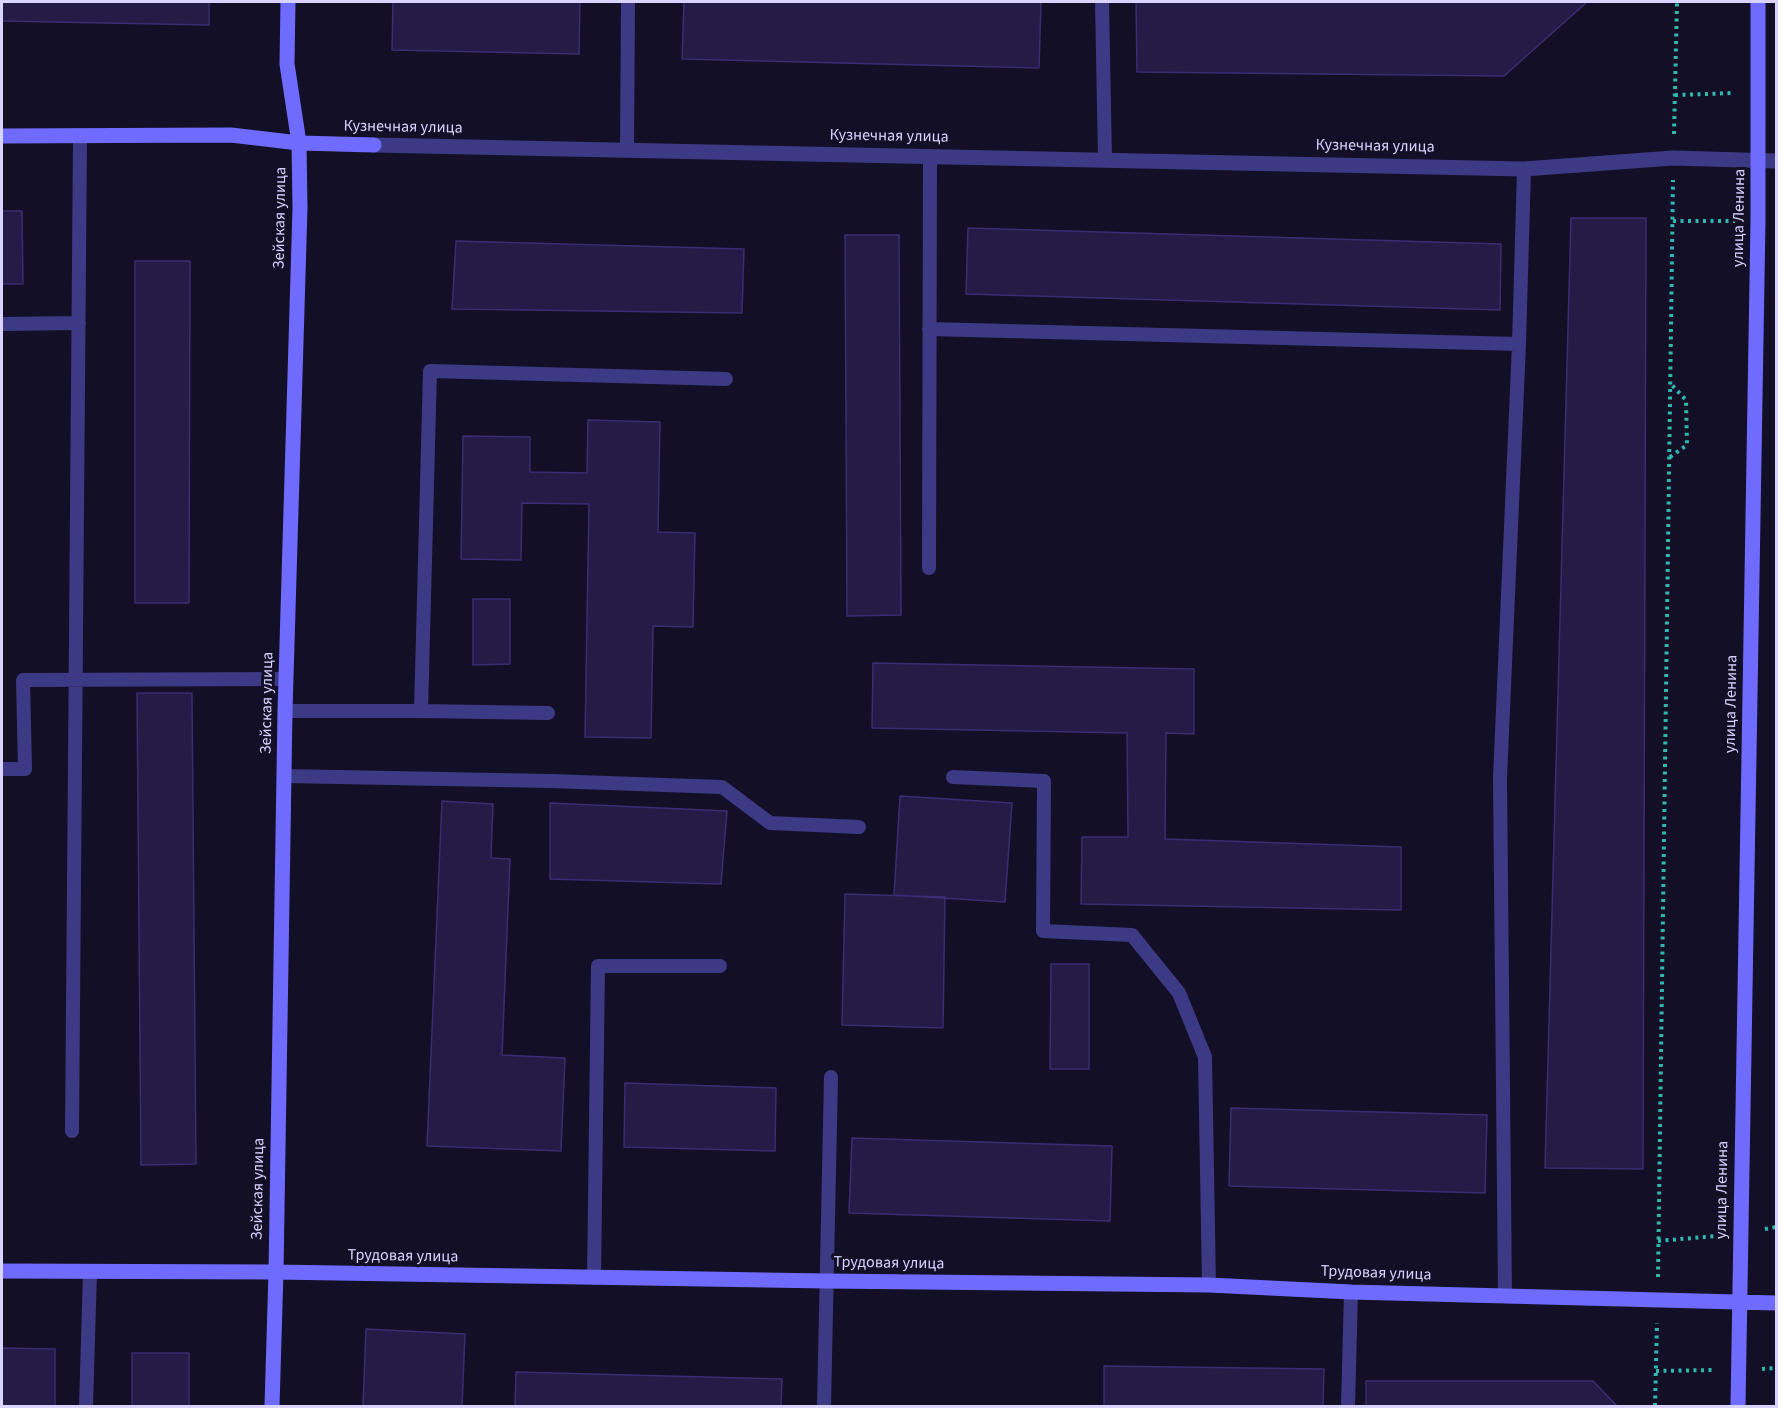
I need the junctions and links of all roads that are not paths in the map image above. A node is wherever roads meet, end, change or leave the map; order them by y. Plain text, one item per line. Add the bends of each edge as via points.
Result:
1 (288, 2) edge
2 (628, 2) edge
3 (1102, 2) edge
4 (1758, 2) edge
5 (2, 136) edge
6 (80, 136) junction
7 (299, 143) junction
8 (627, 150) junction
9 (930, 156) junction
10 (1105, 159) junction
11 (1758, 161) junction
12 (1776, 161) edge
13 (1524, 169) junction
14 (79, 323) junction
15 (2, 324) edge
16 (929, 329) junction
17 (1519, 344) junction
18 (726, 379) dead end
19 (930, 568) dead end
20 (76, 679) junction
21 (286, 679) junction
22 (285, 711) junction
23 (421, 711) junction
24 (548, 714) dead end
25 (2, 769) edge
26 (284, 776) junction
27 (953, 777) dead end
28 (859, 827) dead end
29 (720, 966) dead end
30 (831, 1077) dead end
31 (72, 1131) dead end
32 (2, 1271) edge
33 (90, 1272) junction
34 (276, 1272) junction
35 (594, 1278) junction
36 (826, 1281) junction
37 (1209, 1285) junction
38 (1351, 1292) junction
39 (1505, 1295) junction
40 (1740, 1303) junction
41 (1776, 1303) edge
42 (86, 1407) edge
43 (272, 1407) edge
44 (824, 1407) edge
45 (1348, 1407) edge
46 (1738, 1407) edge

1 - 7 street, Зейская улица via 287,64
2 - 8 lane
3 - 10 lane
4 - 11 street, улица Ленина
5 - 6 street, Кузнечная улица
6 - 7 street, Кузнечная улица via 231,135
6 - 14 lane
7 - 8 street, Кузнечная улица
7 - 21 street, Зейская улица
8 - 9 street, Кузнечная улица
9 - 10 street, Кузнечная улица
9 - 16 lane
10 - 13 street, Кузнечная улица
11 - 12 street, Кузнечная улица
11 - 13 street, Кузнечная улица via 1673,158
11 - 40 street, улица Ленина
13 - 17 lane
14 - 15 lane
14 - 20 lane
16 - 17 lane
16 - 19 lane
17 - 39 lane via 1500,778
18 - 23 lane via 430,371
20 - 21 lane
20 - 25 lane via 23,680 25,768
20 - 31 lane
21 - 22 street, Зейская улица
22 - 23 lane
22 - 26 street, Зейская улица
23 - 24 lane
26 - 28 lane via 722,788 770,823
26 - 34 street, Зейская улица
27 - 37 lane via 1044,781 1043,931 1132,934 1179,993 1205,1057
29 - 35 lane via 598,966
30 - 36 lane
32 - 33 street, Трудовая улица
33 - 34 street, Трудовая улица
33 - 42 lane
34 - 35 street, Трудовая улица
34 - 43 street, Зейская улица
35 - 36 street, Трудовая улица
36 - 37 street, Трудовая улица
36 - 44 lane
37 - 38 street, Трудовая улица
38 - 39 street, Трудовая улица
38 - 45 lane
39 - 40 street, Трудовая улица
40 - 41 street, Трудовая улица
40 - 46 street, улица Ленина

